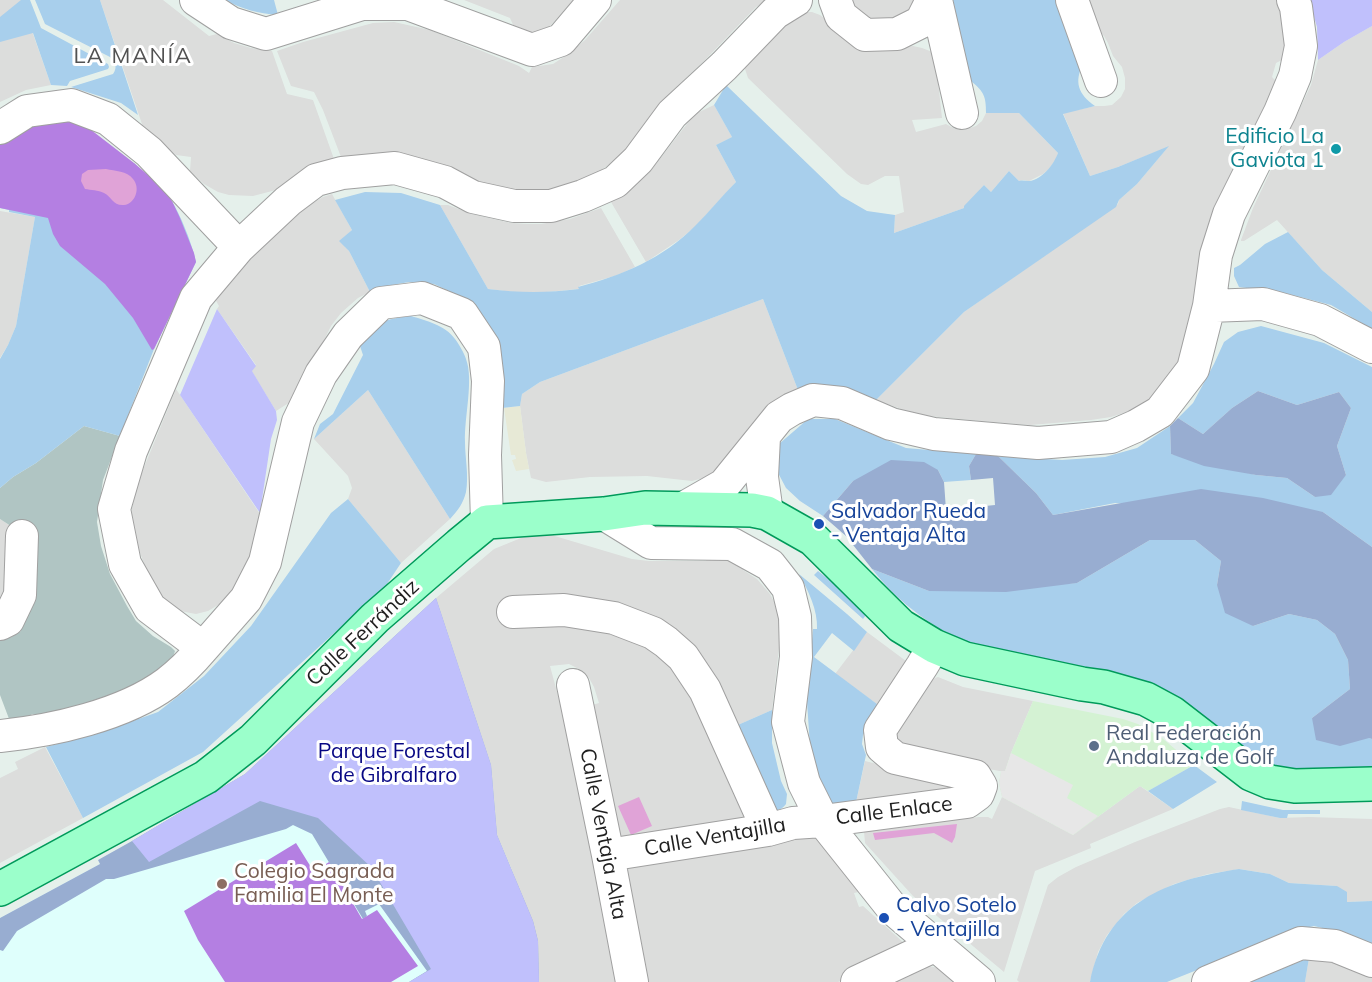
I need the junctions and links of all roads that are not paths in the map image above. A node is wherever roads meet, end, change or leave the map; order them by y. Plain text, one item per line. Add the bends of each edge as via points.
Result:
1 (196, 0) edge
2 (595, 0) edge
3 (796, 0) edge
4 (835, 0) edge
5 (934, 0) edge
6 (1072, 0) edge
7 (1293, 0) edge
8 (1101, 81) dead end
9 (962, 113) dead end
10 (0, 128) edge
11 (239, 247) junction
12 (1209, 306) junction
13 (1372, 347) edge
14 (748, 476) junction
15 (682, 509) junction
16 (767, 513) junction
17 (604, 514) junction
18 (487, 522) junction
19 (22, 536) dead end
20 (513, 612) dead end
21 (0, 624) edge
22 (934, 645) junction
23 (203, 648) junction
24 (573, 685) dead end
25 (0, 735) edge
26 (1372, 784) edge
27 (823, 821) junction
28 (768, 830) junction
29 (608, 855) junction
30 (0, 889) edge
31 (936, 945) junction
32 (1372, 960) edge
33 (632, 982) edge
34 (857, 982) edge
35 (979, 982) edge
36 (1208, 982) edge

1 - 2 street via 231,23 266,34 362,3 408,4 532,50 561,40
3 - 11 street via 774,13 672,114 638,160 615,182 551,206 514,206 473,197 445,182 395,168 342,173 316,180
4 - 5 street via 841,16 865,35 897,34 921,22
5 - 9 street
6 - 8 street
7 - 12 street via 1301,46 1295,76 1230,214 1216,255
10 - 11 street via 27,111 71,105 108,119 149,152
11 - 23 street via 196,298 131,451 114,509 125,564 150,608
12 - 13 street via 1263,304 1320,320
12 - 14 street via 1193,369 1160,412 1111,437 1038,442 934,434 891,424 842,403 813,400 792,409 772,425
14 - 15 street
14 - 16 street
15 - 16 main road
15 - 17 main road via 645,508
16 - 22 main road via 813,539 901,626
17 - 18 main road
17 - 27 street via 651,543 732,544 770,565 788,588 795,617 796,657 788,722 804,783
18 - 23 street via 484,455 488,381 484,347 462,314 422,298 381,303 348,335 321,374 298,422 265,562 246,599
18 - 30 main road, Calle Ferrándiz via 375,618 253,740 206,777
19 - 21 street via 20,595 8,620
20 - 28 street via 564,610 615,618 666,642 683,657 705,690
22 - 26 main road via 965,659 1146,699 1172,713 1251,774 1270,782 1295,786
22 - 27 street, Calle Enlace via 880,729 882,747 895,758 975,776 981,786 978,794 967,802
23 - 25 street via 166,684 124,708 70,724
24 - 29 street, Calle Ventaja Alta
27 - 28 street, Calle Ventajilla
27 - 31 street via 893,909
28 - 29 street, Calle Ventajilla
29 - 33 street, Calle Ventaja Alta
31 - 34 street
31 - 35 street
32 - 36 street via 1335,946 1301,943

